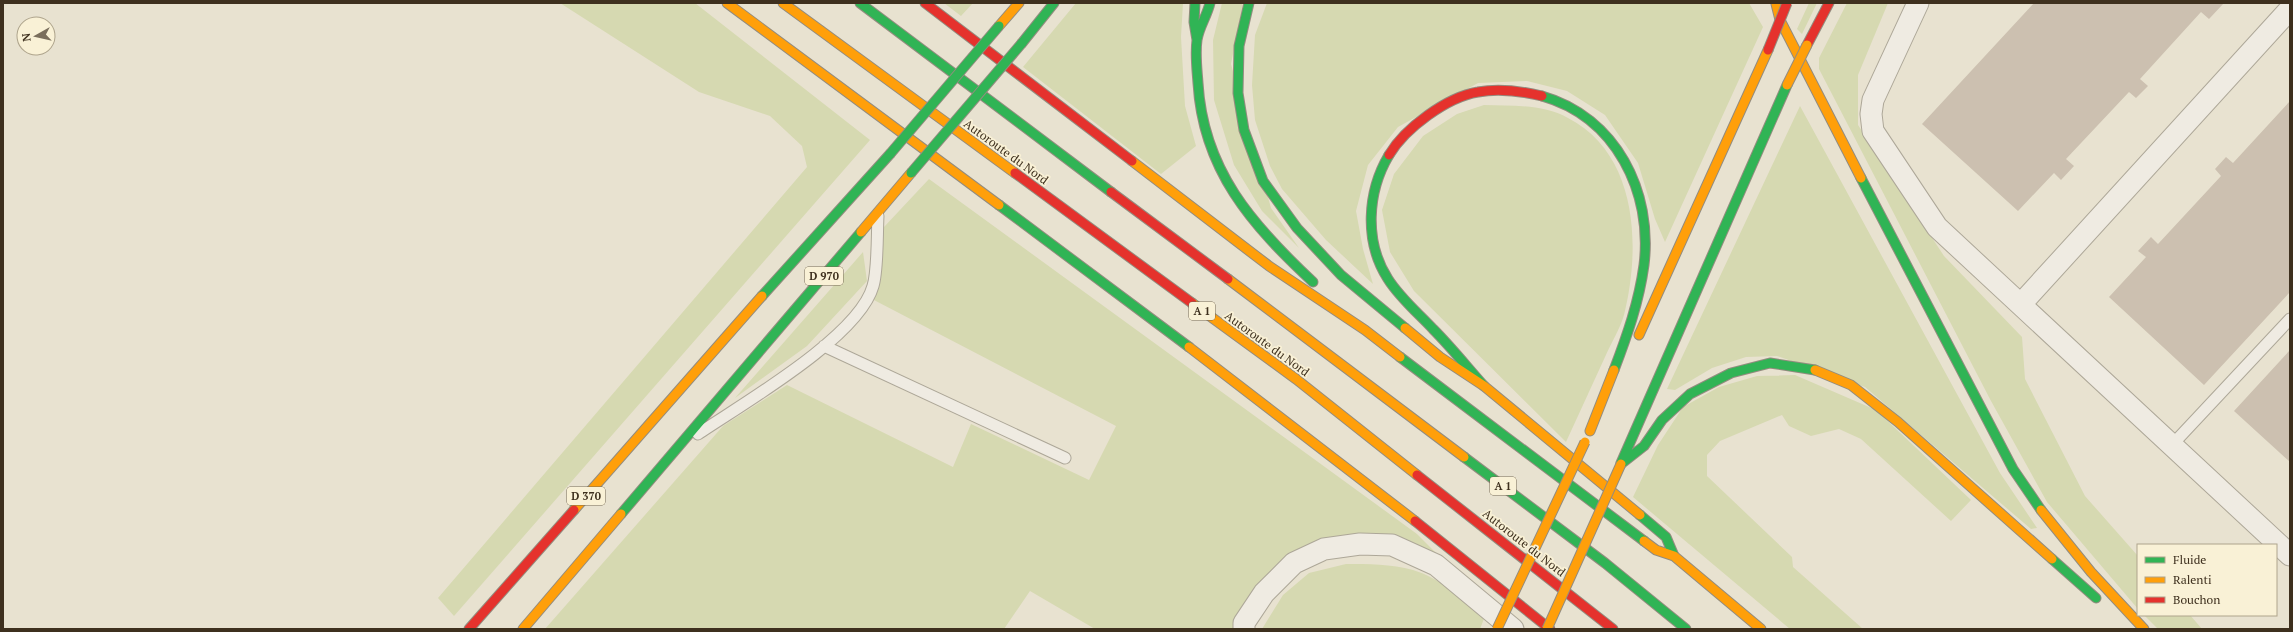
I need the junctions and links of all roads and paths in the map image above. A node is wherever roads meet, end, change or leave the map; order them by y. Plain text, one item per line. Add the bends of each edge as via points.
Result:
1 (727, 3) edge
2 (783, 3) edge
3 (860, 3) edge
4 (925, 3) edge
5 (1019, 3) edge
6 (1054, 3) edge
7 (1195, 3) edge
8 (1210, 3) edge
9 (1249, 3) edge
10 (1765, 3) edge
11 (1776, 3) edge
12 (1787, 3) edge
13 (1829, 3) edge
14 (1918, 3) edge
15 (2290, 9) edge
16 (1197, 40) junction
17 (1812, 84) junction
18 (878, 212) junction
19 (2021, 304) junction
20 (2290, 319) edge
21 (1365, 330) junction
22 (824, 346) junction
23 (703, 363) joint
24 (1484, 386) junction
25 (1590, 431) junction
26 (2172, 445) junction
27 (678, 448) junction
28 (1065, 458) dead end
29 (1621, 464) junction
30 (2290, 555) edge
31 (1674, 556) junction
32 (2101, 603) dead end
33 (468, 629) edge
34 (523, 629) edge
35 (1244, 629) edge
36 (1497, 629) edge
37 (1513, 629) edge
38 (1547, 629) edge
39 (1550, 629) edge
40 (1614, 629) edge
41 (1686, 629) edge
42 (1761, 629) edge
43 (2144, 629) edge

1 - 39 main road via 1276,413 1435,534
2 - 40 main road, Autoroute du Nord / A 1 via 1296,379
3 - 41 main road, A 1 via 1605,563
4 - 21 main road via 1269,266
5 - 23 main road, D 970, bridge via 890,154
6 - 18 main road, D 970, bridge
7 - 16 main road via 1194,22
8 - 16 main road
9 - 24 main road via 1239,46 1238,94 1244,130 1263,180 1297,228 1341,275 1440,357
10 - 17 main road
11 - 17 main road via 1780,20
12 - 25 main road, bridge via 1633,349
13 - 29 main road, bridge via 1787,85
14 - 19 street via 1873,100 1870,114 1873,131 1937,228
15 - 19 street
16 - 21 main road via 1197,94 1200,109 1216,162 1232,192 1270,242
17 - 43 main road via 2013,469 2039,510 2072,553
18 - 22 lane via 873,286 854,318
18 - 27 main road, D 970
19 - 26 street
20 - 26 lane
21 - 31 main road via 1656,550
22 - 27 lane via 805,362
22 - 28 lane
23 - 33 main road, D 370
24 - 25 main road via 1394,288 1379,262 1371,233 1370,211 1376,182 1388,155 1411,126 1436,108 1475,93 1506,90 1540,94 1571,107 1600,128 1624,158 1641,201 1645,242 1642,279 1634,314
24 - 31 main road via 1666,537
25 - 36 main road, bridge
26 - 30 street
27 - 34 main road
29 - 32 main road via 1644,446 1662,420 1690,394 1731,372 1770,363 1812,369 1851,385 1898,422
29 - 38 main road, bridge
31 - 42 main road
35 - 37 street via 1244,623 1264,593 1294,563 1324,549 1360,544 1392,545 1436,565

